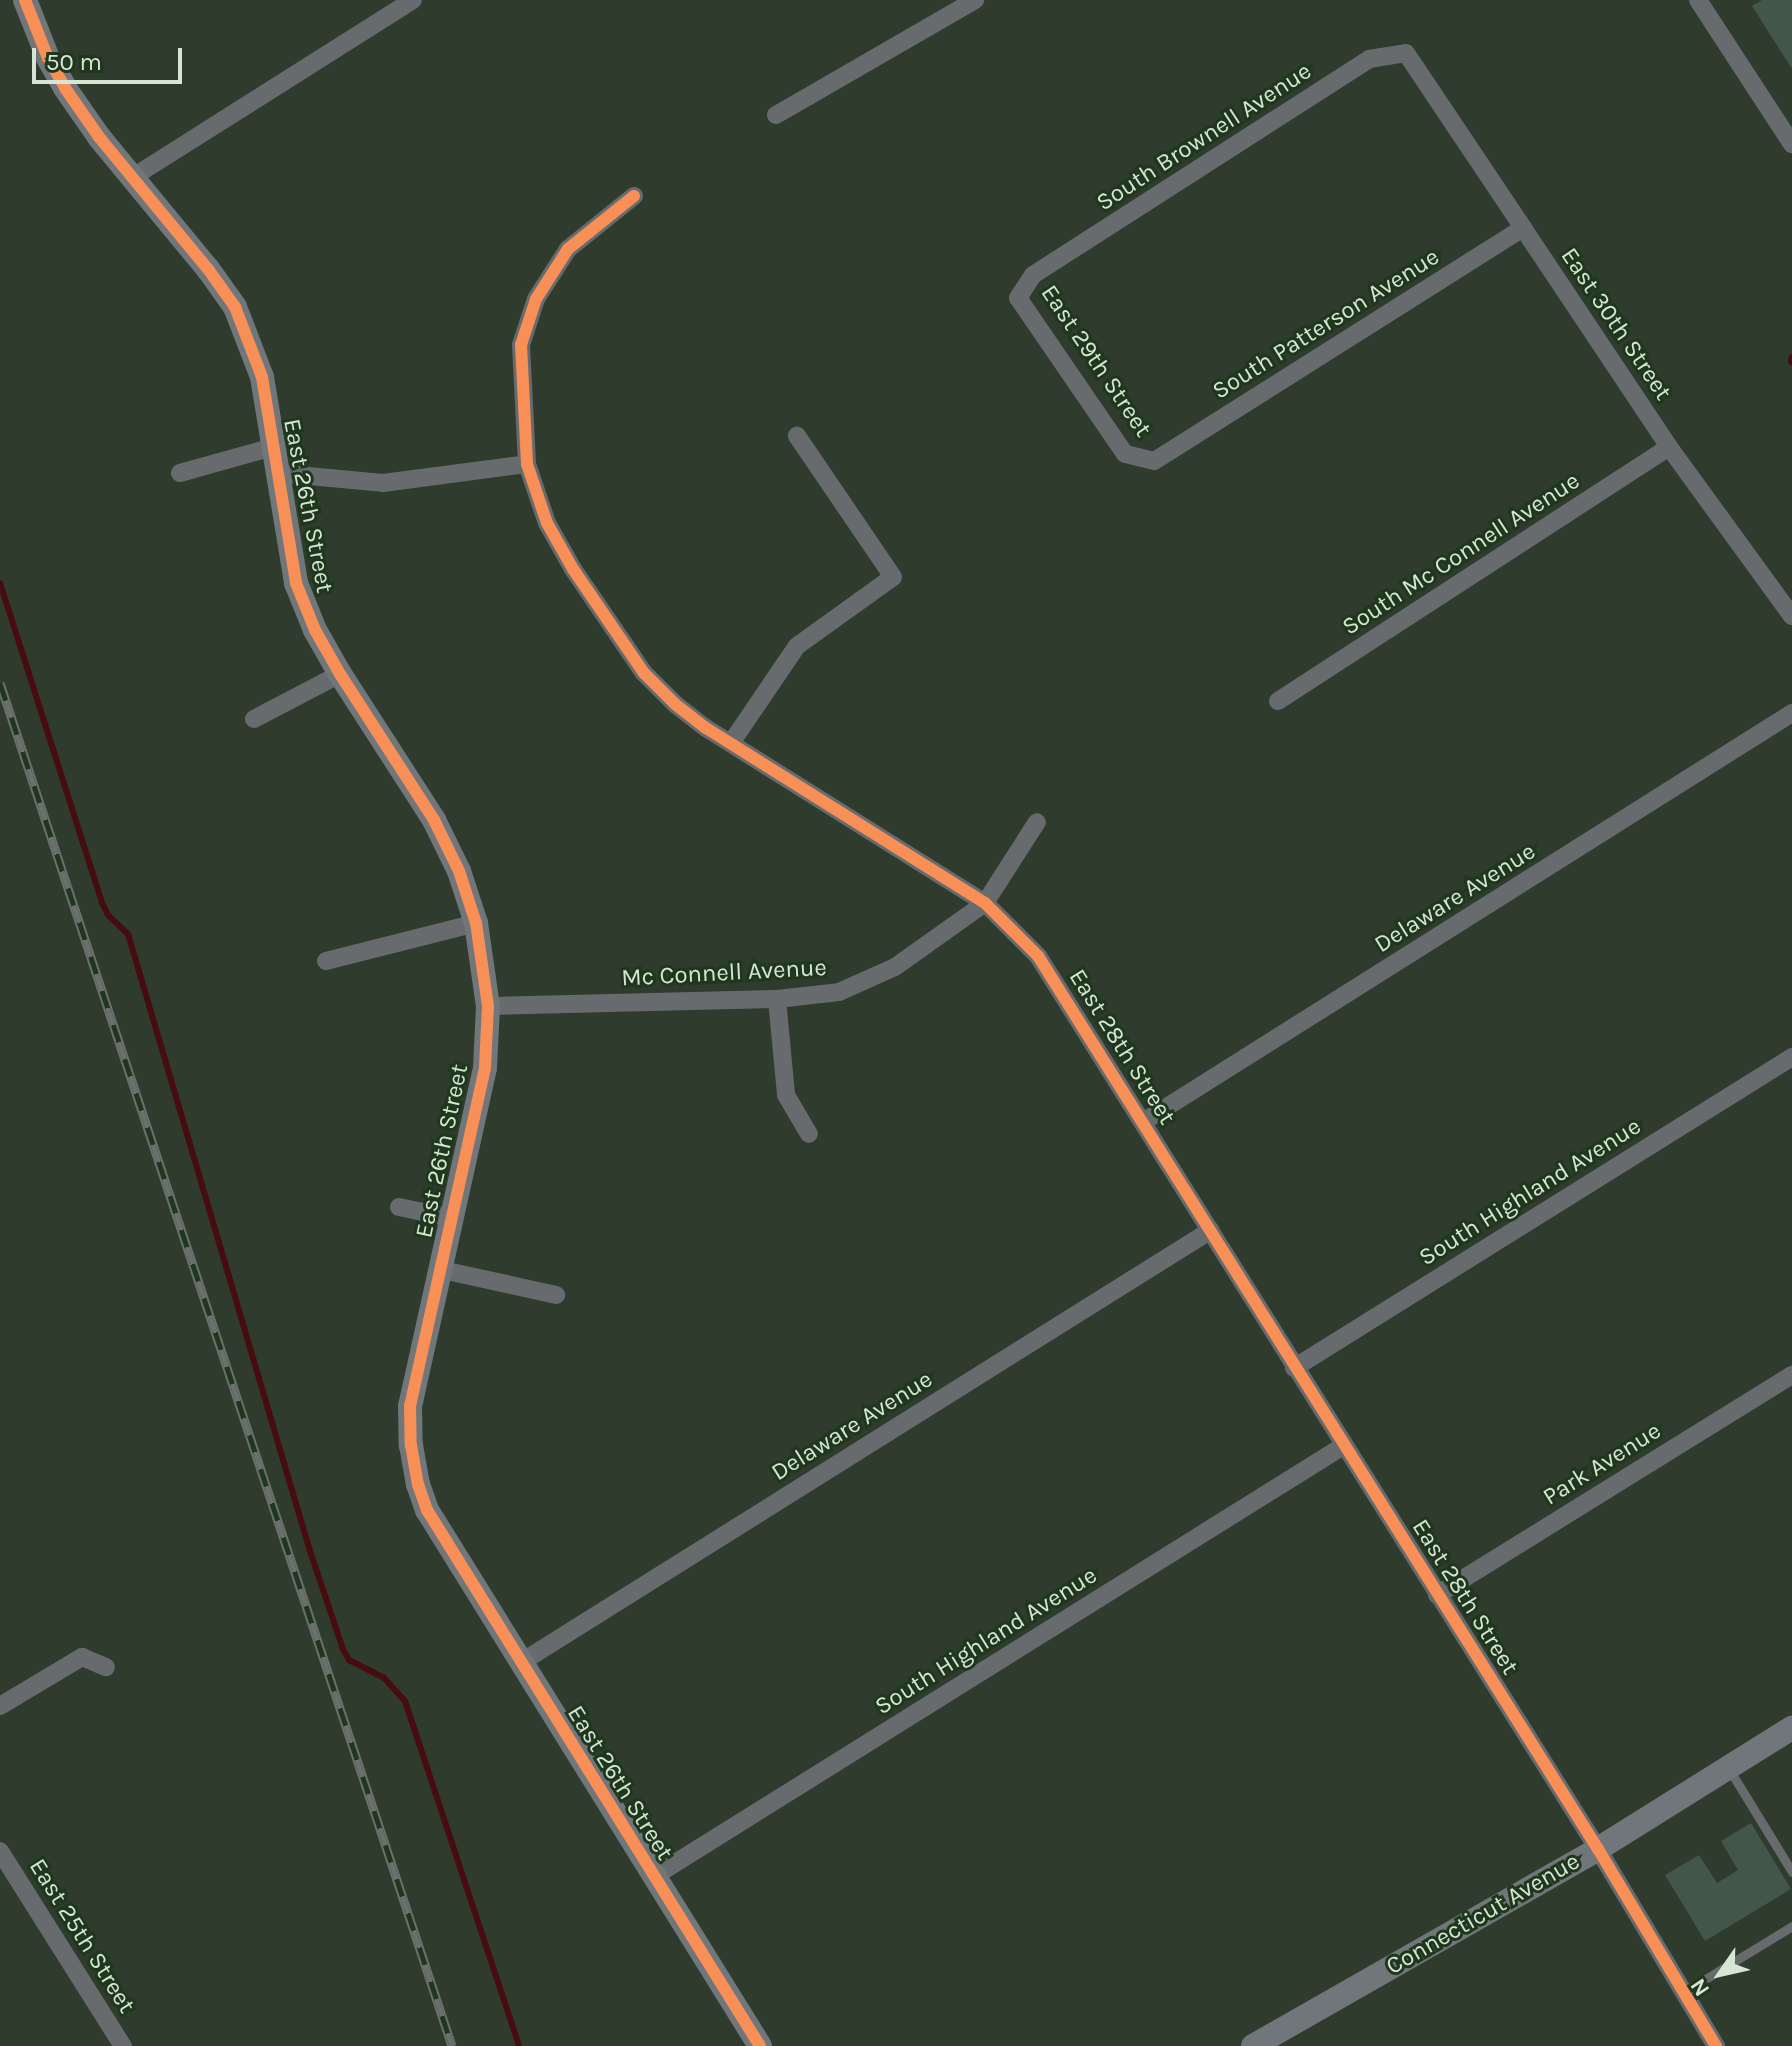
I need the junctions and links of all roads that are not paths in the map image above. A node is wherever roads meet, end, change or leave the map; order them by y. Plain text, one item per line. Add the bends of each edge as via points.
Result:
1 (25, 0) edge
2 (413, 0) edge
3 (975, 0) edge
4 (1698, 0) edge
5 (1406, 53) joint
6 (776, 115) dead end
7 (1792, 144) edge
8 (133, 177) junction
9 (634, 196) dead end
10 (1523, 228) junction
11 (1033, 275) joint
12 (797, 436) dead end
13 (273, 447) junction
14 (1669, 447) junction
15 (1154, 461) joint
16 (527, 464) junction
17 (180, 473) dead end
18 (276, 473) junction
19 (1792, 616) edge
20 (340, 674) junction
21 (1278, 701) dead end
22 (1792, 713) edge
23 (254, 719) dead end
24 (731, 743) junction
25 (1037, 822) dead end
26 (985, 903) junction
27 (476, 923) junction
28 (326, 961) dead end
29 (777, 999) junction
30 (488, 1006) junction
31 (1792, 1057) edge
32 (1143, 1122) junction
33 (809, 1134) dead end
34 (399, 1207) dead end
35 (451, 1218) junction
36 (1211, 1230) junction
37 (438, 1269) junction
38 (556, 1295) dead end
39 (1294, 1368) junction
40 (1792, 1375) edge
41 (1343, 1446) junction
42 (1437, 1595) junction
43 (520, 1663) junction
44 (106, 1667) dead end
45 (0, 1706) edge
46 (1792, 1728) edge
47 (1729, 1768) junction
48 (1598, 1849) junction
49 (0, 1851) edge
50 (1792, 1872) edge
51 (653, 1877) junction
52 (8, 1881) edge
53 (1792, 1926) edge
54 (1684, 1992) junction
55 (123, 2046) edge
56 (760, 2046) edge
57 (1253, 2046) edge
58 (1716, 2046) edge

1 - 8 street, East 26th Street via 65,88
2 - 8 street
3 - 6 street
4 - 7 street
5 - 10 street, East 30th Street
5 - 11 street, South Brownell Avenue via 1369,59
8 - 13 street, East 26th Street via 235,307 262,377
9 - 16 street, East 28th Street via 568,249 549,274 527,321 520,370
10 - 14 street, East 30th Street
10 - 15 street, South Patterson Avenue
11 - 15 street, East 29th Street via 1018,298 1125,454
12 - 24 street via 893,577 797,646
13 - 17 street
13 - 18 street, East 26th Street
14 - 19 street, East 30th Street
14 - 21 street, South Mc Connell Avenue
16 - 18 street via 383,483
16 - 24 street, East 28th Street via 547,523 624,646 675,704
18 - 20 street, East 26th Street via 296,583
20 - 23 street
20 - 27 street, East 26th Street via 434,820
22 - 32 street, Delaware Avenue
24 - 26 street, East 28th Street
25 - 26 street, Mc Connell Avenue
26 - 29 street, Mc Connell Avenue via 873,979 839,992
26 - 32 street, East 28th Street via 1038,956
27 - 28 street
27 - 30 street, East 26th Street
29 - 30 street, Mc Connell Avenue
29 - 33 street via 786,1095
30 - 35 street, East 26th Street via 479,1107
31 - 39 street, South Highland Avenue
32 - 36 street, East 28th Street
34 - 35 street
35 - 37 street, East 26th Street
36 - 39 street, East 28th Street
36 - 43 street, Delaware Avenue
37 - 38 street
37 - 43 street, East 26th Street via 410,1406 418,1484 441,1537
39 - 41 street, East 28th Street
40 - 42 street, Park Avenue
41 - 42 street, East 28th Street
41 - 51 street, South Highland Avenue
42 - 48 street, East 28th Street
43 - 51 street, East 26th Street
44 - 45 street via 82,1657
46 - 47 street, Connecticut Avenue
47 - 48 street, Connecticut Avenue
47 - 50 lane
48 - 54 street, East 28th Street
48 - 57 street, Connecticut Avenue
49 - 52 street, East 25th Street
51 - 56 street, East 26th Street
52 - 55 street, East 25th Street
53 - 54 lane
54 - 58 street, East 28th Street

